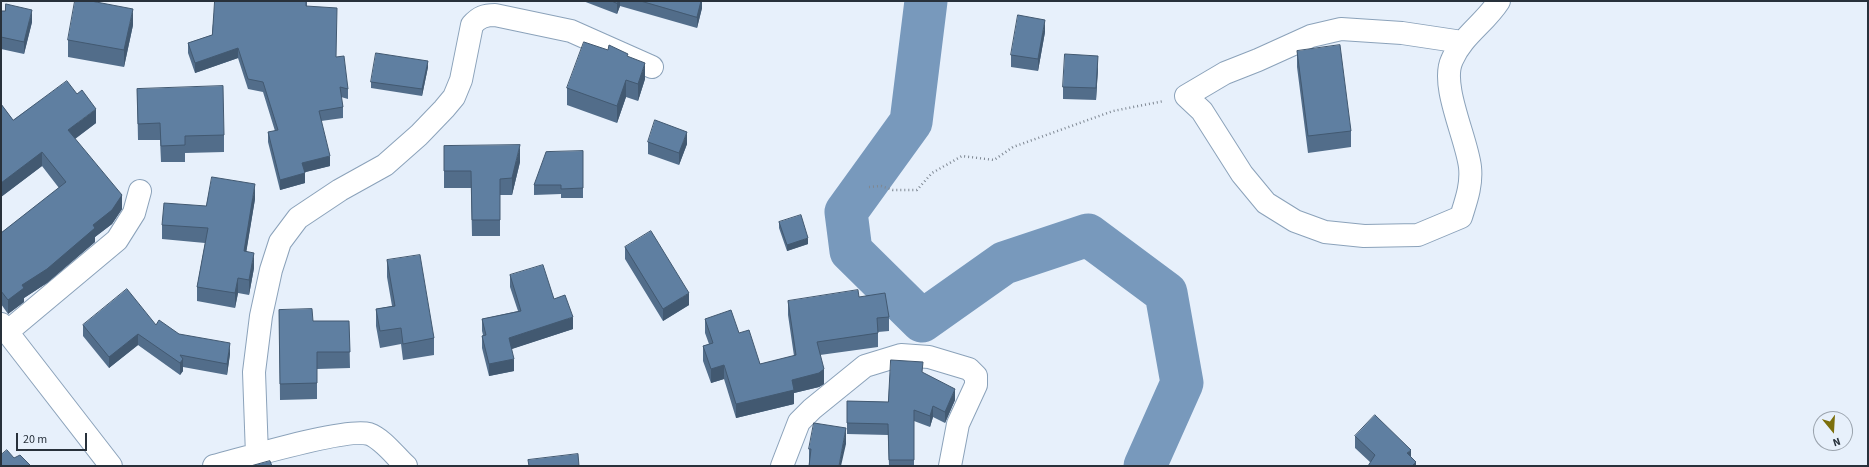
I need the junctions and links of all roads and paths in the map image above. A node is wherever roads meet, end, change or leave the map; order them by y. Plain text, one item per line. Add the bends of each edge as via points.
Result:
1 (1499, 1) edge
2 (1462, 42) junction
3 (652, 67) dead end
4 (1186, 96) junction
5 (869, 187) dead end
6 (140, 191) dead end
7 (4, 328) edge
8 (257, 455) junction
9 (110, 466) edge
10 (214, 466) edge
11 (406, 466) edge
12 (782, 466) edge
13 (950, 466) edge

1 - 2 street via 1484,21
2 - 4 street via 1341,29 1311,36 1225,73
2 - 4 street via 1451,61 1448,79 1470,167 1470,191 1461,217 1418,235 1364,236 1325,232 1295,221 1266,203 1242,174 1202,111
3 - 8 street via 571,31 495,15 477,19 472,24 461,80 454,97 444,109 385,165 340,190 298,218 280,242 261,316 254,372
4 - 5 path via 1113,111 1012,147 994,160 962,156 932,173 917,190
6 - 7 street via 134,213 117,240
7 - 9 street
8 - 10 street
8 - 11 street via 358,432 369,434 379,440
12 - 13 street via 799,422 812,409 865,366 901,355 929,357 969,369 976,376 976,386 958,424

